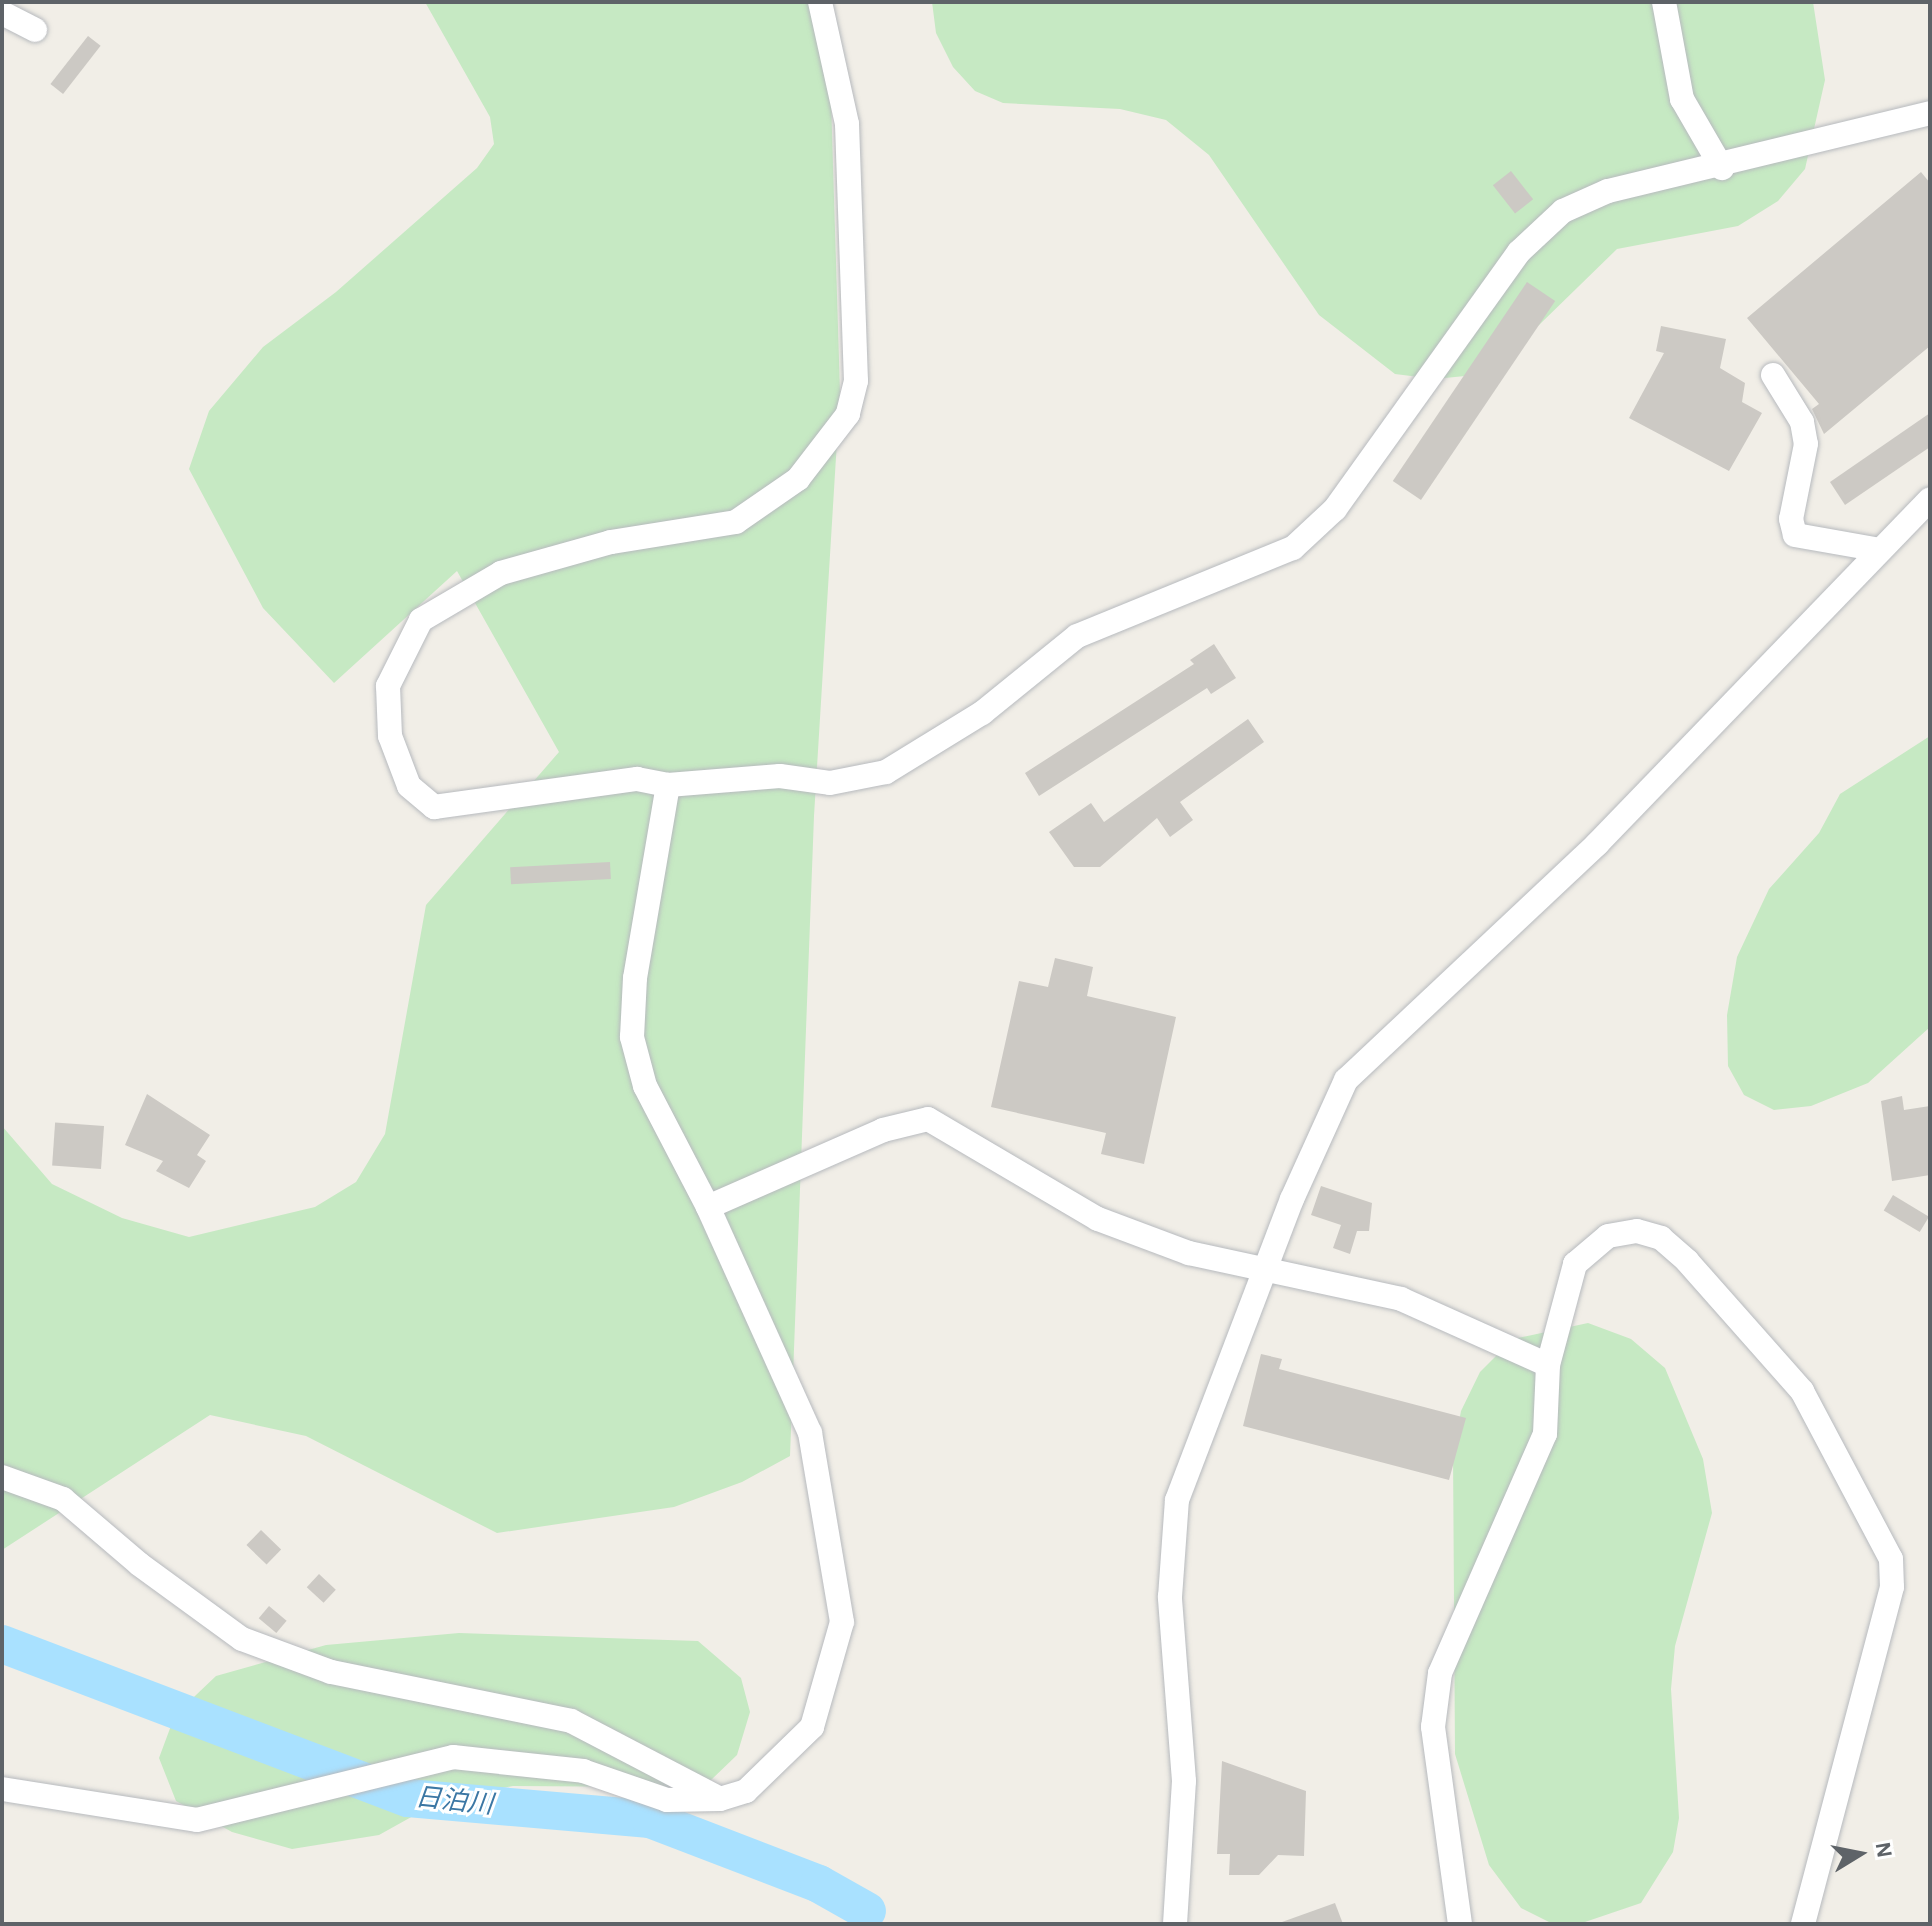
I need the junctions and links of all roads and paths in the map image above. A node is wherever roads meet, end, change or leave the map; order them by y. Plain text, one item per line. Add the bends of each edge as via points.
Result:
1 (820, 2) edge
2 (1664, 2) edge
3 (2, 13) edge
4 (35, 30) dead end
5 (1930, 113) edge
6 (1722, 168) junction
7 (1773, 375) dead end
8 (1930, 499) edge
9 (1880, 550) junction
10 (668, 785) junction
11 (708, 1207) junction
12 (1268, 1267) junction
13 (1548, 1365) junction
14 (2, 1477) edge
15 (2, 1789) edge
16 (720, 1799) junction
17 (1175, 1924) edge
18 (1460, 1924) edge
19 (1803, 1924) edge

1 - 10 street via 834,46 848,140 856,381 837,433 798,479 736,522 611,542 501,573 451,598 421,620 388,686 390,736 409,786 434,807 637,779
2 - 6 street via 1682,99
3 - 4 street
5 - 6 street via 1851,129
6 - 10 street via 1608,191 1563,211 1519,252 1335,509 1293,548 1077,636 982,713 886,772 830,783 780,776
7 - 9 street via 1802,422 1806,444 1791,519 1795,535
8 - 9 street
9 - 12 street via 1597,844 1346,1080
10 - 11 street via 635,978 632,1037 645,1086
11 - 12 street via 883,1130 928,1119 1098,1219 1189,1253
11 - 16 street via 810,1433 842,1622 812,1727 746,1791
12 - 13 street via 1401,1299
12 - 17 street via 1177,1500 1170,1597 1184,1781
13 - 18 street via 1545,1434 1440,1673 1433,1727
13 - 19 street via 1575,1264 1608,1236 1637,1231 1661,1238 1802,1391 1891,1559 1892,1587
14 - 16 street via 63,1499 139,1564 242,1639 331,1672 571,1721
15 - 16 street via 197,1820 453,1757 583,1771 667,1800

